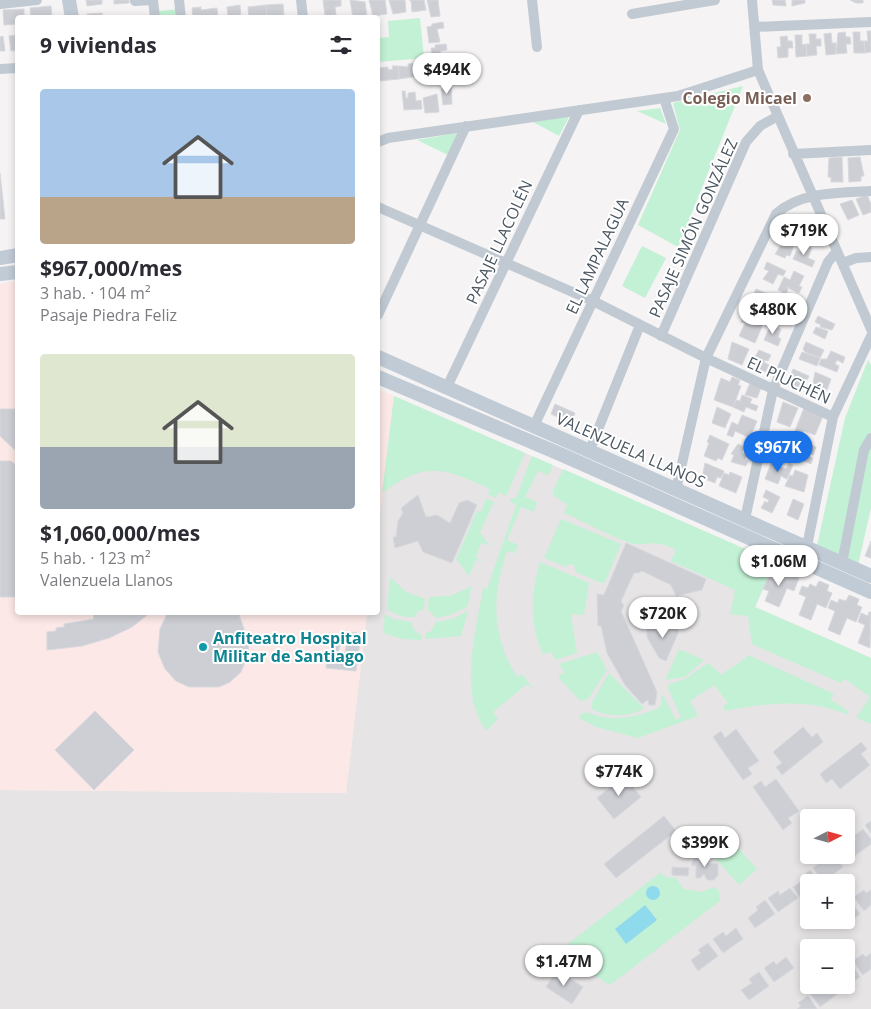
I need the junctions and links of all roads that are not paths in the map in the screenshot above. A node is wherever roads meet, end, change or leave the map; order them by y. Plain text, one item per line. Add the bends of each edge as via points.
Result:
1 (36, 0) edge
2 (69, 0) edge
3 (153, 0) edge
4 (179, 0) edge
5 (301, 0) edge
6 (532, 0) edge
7 (715, 0) edge
8 (752, 0) edge
9 (135, 1) dead end
10 (0, 4) edge
11 (632, 14) dead end
12 (72, 15) edge
13 (155, 15) edge
14 (181, 15) edge
15 (303, 15) edge
16 (871, 22) edge
17 (754, 27) junction
18 (538, 47) dead end
19 (15, 68) edge
20 (0, 69) edge
21 (758, 70) junction
22 (664, 98) junction
23 (579, 110) junction
24 (778, 116) junction
25 (466, 126) junction
26 (380, 142) edge
27 (871, 150) edge
28 (793, 154) junction
29 (871, 191) edge
30 (812, 196) junction
31 (380, 208) edge
32 (420, 225) junction
33 (837, 251) junction
34 (15, 256) edge
35 (871, 257) edge
36 (0, 258) edge
37 (506, 263) junction
38 (843, 263) junction
39 (15, 272) edge
40 (0, 274) edge
41 (593, 301) junction
42 (380, 311) edge
43 (640, 325) junction
44 (871, 329) edge
45 (661, 336) junction
46 (380, 358) edge
47 (706, 358) junction
48 (380, 378) edge
49 (447, 388) junction
50 (772, 390) junction
51 (833, 416) junction
52 (534, 426) junction
53 (871, 438) edge
54 (589, 452) junction
55 (676, 490) junction
56 (745, 520) junction
57 (807, 546) junction
58 (842, 563) junction
59 (871, 576) edge
60 (871, 592) edge

1 - 10 street
2 - 12 main road
3 - 9 street
3 - 13 street
4 - 14 street
5 - 15 street
6 - 18 street
7 - 11 street
8 - 17 street
16 - 17 street
17 - 21 street
19 - 20 street
21 - 22 street
21 - 24 street
22 - 23 street
22 - 41 street, EL LAMPALAGUA via 674,129
23 - 25 street
23 - 37 street, PASAJE LLACOLÉN
24 - 28 street
24 - 45 street, PASAJE SIMÓN GONZÁLEZ via 760,126 746,142
25 - 26 street
25 - 32 street
27 - 28 street
28 - 30 street
29 - 30 street
30 - 33 street
30 - 47 street via 776,214
31 - 32 street, EL PIUCHÉN
32 - 37 street, EL PIUCHÉN
32 - 42 street
33 - 38 street
33 - 50 street via 828,262
34 - 36 main road
35 - 38 street
37 - 41 street, EL PIUCHÉN
37 - 49 street, PASAJE LLACOLÉN
38 - 44 street
39 - 40 main road
41 - 43 street, EL PIUCHÉN
41 - 52 street, EL LAMPALAGUA
43 - 45 street, EL PIUCHÉN
43 - 54 street
44 - 51 street
45 - 47 street, EL PIUCHÉN
46 - 49 main road, VALENZUELA LLANOS
47 - 50 street, EL PIUCHÉN
47 - 55 street
48 - 60 main road, VALENZUELA LLANOS
49 - 52 main road, VALENZUELA LLANOS
50 - 51 street, EL PIUCHÉN
50 - 56 street
51 - 57 street
52 - 54 main road, VALENZUELA LLANOS
53 - 58 street via 864,450
54 - 55 main road, VALENZUELA LLANOS
55 - 56 main road, VALENZUELA LLANOS
56 - 57 main road, VALENZUELA LLANOS
57 - 58 main road, VALENZUELA LLANOS
58 - 59 main road, VALENZUELA LLANOS

